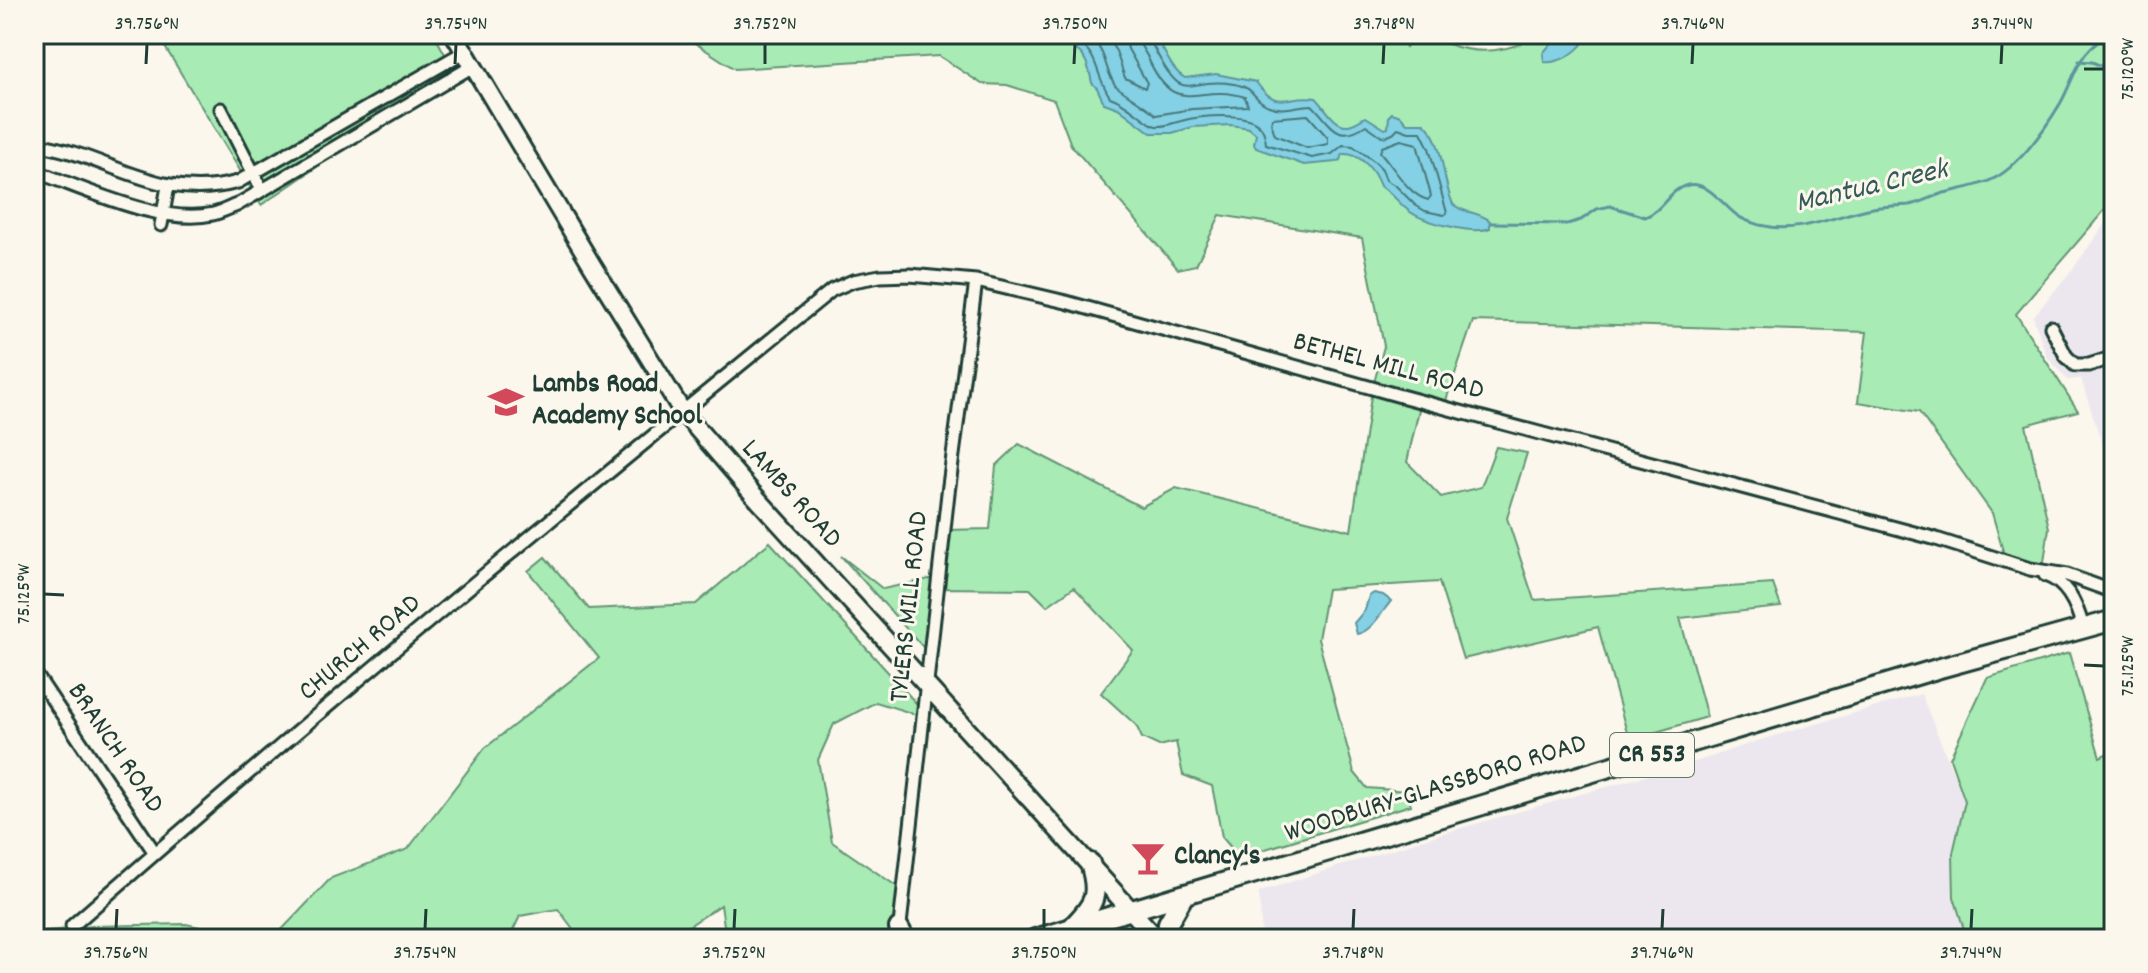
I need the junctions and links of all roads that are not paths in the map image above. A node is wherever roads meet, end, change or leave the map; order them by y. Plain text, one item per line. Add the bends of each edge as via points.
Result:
1 (454, 34) edge
2 (468, 59) junction
3 (221, 109) dead end
4 (34, 144) edge
5 (34, 171) edge
6 (254, 173) junction
7 (168, 186) junction
8 (262, 190) junction
9 (162, 220) junction
10 (976, 281) junction
11 (2051, 327) dead end
12 (2114, 357) edge
13 (682, 411) junction
14 (2030, 569) junction
15 (2114, 592) edge
16 (2114, 620) edge
17 (2083, 629) junction
18 (34, 672) edge
19 (926, 685) junction
20 (155, 853) junction
21 (1090, 863) junction
22 (1184, 895) junction
23 (1131, 911) junction
24 (72, 926) dead end
25 (1070, 929) junction
26 (901, 935) edge
27 (1035, 939) edge
28 (1157, 939) edge
29 (1167, 939) edge

1 - 2 main road, LAMBS ROAD
2 - 6 street
2 - 8 street
2 - 13 main road, LAMBS ROAD
3 - 6 street
4 - 7 street
5 - 9 street
6 - 7 street via 223,186
6 - 8 street
7 - 9 street
8 - 9 street via 213,214
10 - 13 street, BETHEL MILL ROAD via 880,276 839,287
10 - 14 street, BETHEL MILL ROAD via 1855,517
10 - 19 street, TYLERS MILL ROAD
11 - 12 street via 2075,365
13 - 19 main road, LAMBS ROAD
13 - 20 street, CHURCH ROAD
14 - 15 street, BETHEL MILL ROAD
14 - 17 street via 2052,577 2072,597
16 - 17 main road, CR 553
17 - 22 main road, WOODBURY-GLASSBORO ROAD / CR 553
18 - 20 street, BRANCH ROAD
19 - 21 main road, LAMBS ROAD
19 - 26 street, TYLERS MILL ROAD
20 - 24 street, CHURCH ROAD
21 - 23 main road, LAMBS ROAD
21 - 25 main road via 1094,900
22 - 23 main road, WOODBURY-GLASSBORO ROAD / CR 553
22 - 29 main road via 1168,923
23 - 25 main road, WOODBURY-GLASSBORO ROAD / CR 553
23 - 28 main road, LAMBS ROAD
25 - 27 main road, WOODBURY-GLASSBORO ROAD / CR 553

